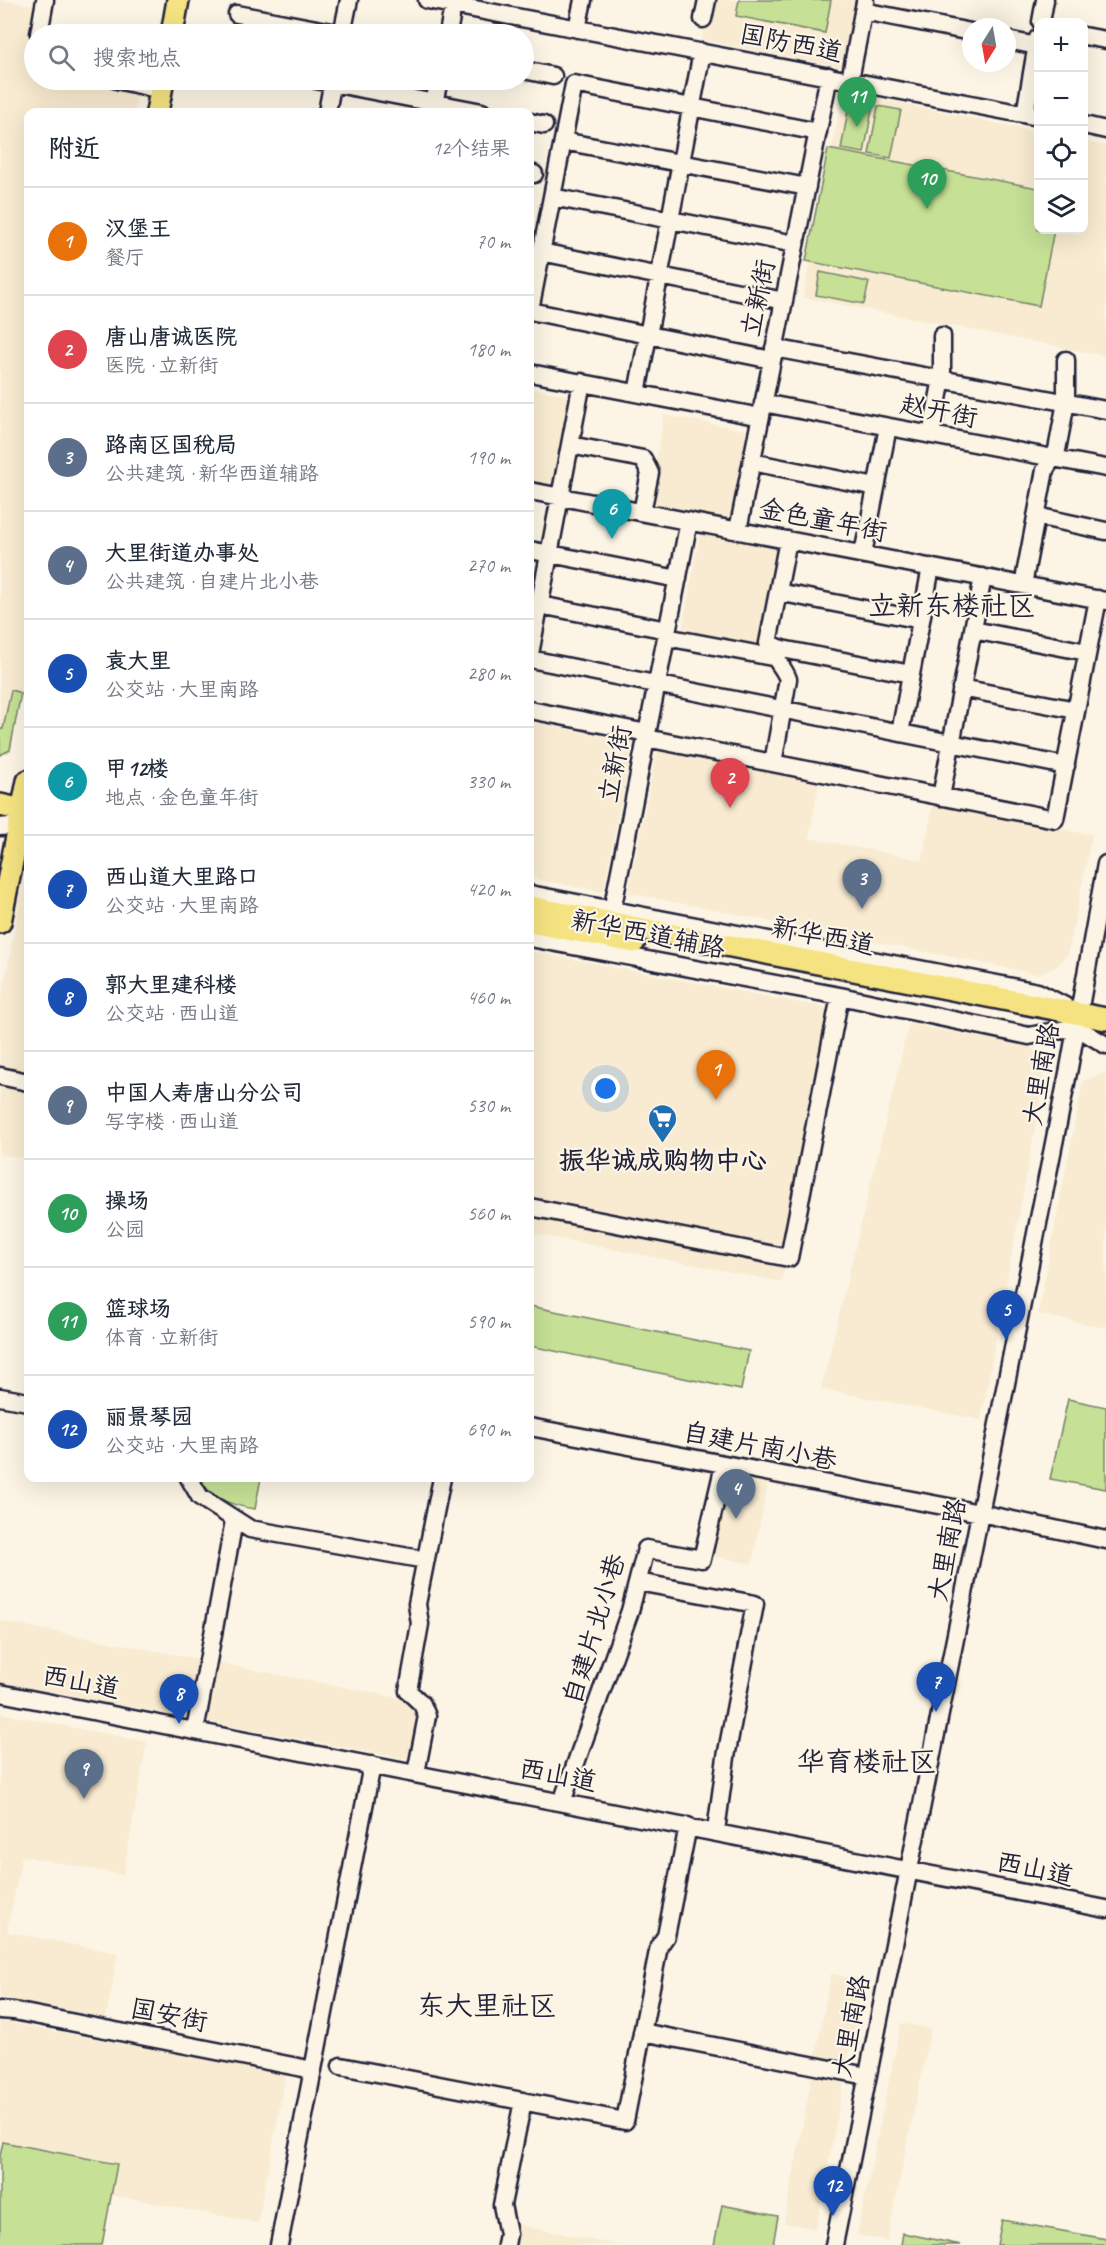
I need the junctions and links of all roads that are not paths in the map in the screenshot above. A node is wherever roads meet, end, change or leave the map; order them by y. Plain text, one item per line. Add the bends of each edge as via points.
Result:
1 (45, 0) edge
2 (178, 0) edge
3 (349, 0) edge
4 (427, 0) edge
5 (583, 0) edge
6 (707, 0) edge
7 (1045, 0) edge
8 (864, 5) edge
9 (503, 7) edge
10 (237, 14) dead end
11 (452, 17) dead end
12 (703, 18) dead end
13 (1042, 18) edge
14 (41, 24) edge
15 (174, 24) edge
16 (290, 24) edge
17 (345, 24) edge
18 (450, 24) edge
19 (577, 29) junction
20 (962, 30) edge
21 (1088, 37) edge
22 (1106, 40) edge
23 (1016, 41) edge
24 (1034, 42) edge
25 (702, 52) junction
26 (534, 72) edge
27 (1036, 72) edge
28 (553, 76) dead end
29 (829, 76) junction
30 (850, 80) junction
31 (161, 90) edge
32 (327, 90) edge
33 (362, 90) edge
34 (436, 90) edge
35 (692, 107) junction
36 (158, 108) edge
37 (327, 108) edge
38 (433, 108) edge
39 (1032, 116) edge
40 (1088, 126) edge
41 (1106, 130) edge
42 (818, 132) junction
43 (563, 141) junction
44 (681, 163) junction
45 (807, 187) junction
46 (552, 197) junction
47 (670, 220) junction
48 (795, 244) junction
49 (541, 252) junction
50 (660, 276) junction
51 (534, 289) edge
52 (784, 301) junction
53 (534, 311) edge
54 (648, 335) junction
55 (942, 336) dead end
56 (773, 354) junction
57 (1066, 360) dead end
58 (534, 374) edge
59 (942, 379) junction
60 (582, 382) junction
61 (637, 393) junction
62 (1066, 402) junction
63 (762, 410) junction
64 (1106, 410) edge
65 (888, 427) junction
66 (931, 435) junction
67 (570, 445) junction
68 (1053, 458) junction
69 (752, 462) junction
70 (1106, 468) edge
71 (876, 487) junction
72 (534, 492) edge
73 (560, 496) junction
74 (642, 512) junction
75 (1036, 516) junction
76 (689, 521) junction
77 (738, 530) junction
78 (1106, 531) edge
79 (788, 540) junction
80 (534, 551) edge
81 (549, 554) junction
82 (863, 554) junction
83 (931, 567) junction
84 (983, 577) junction
85 (678, 579) junction
86 (1023, 585) junction
87 (778, 592) junction
88 (1102, 600) edge
89 (534, 604) edge
90 (921, 620) junction
91 (973, 630) junction
92 (667, 633) junction
93 (770, 650) junction
94 (1087, 652) junction
95 (534, 660) edge
96 (911, 674) junction
97 (657, 685) junction
98 (962, 688) junction
99 (783, 710) junction
100 (1076, 710) junction
101 (534, 711) edge
102 (900, 733) junction
103 (647, 736) junction
104 (951, 743) junction
105 (773, 763) junction
106 (1066, 766) junction
107 (0, 796) edge
108 (940, 797) junction
109 (24, 798) edge
110 (0, 805) edge
111 (19, 820) edge
112 (1106, 864) edge
113 (534, 895) edge
114 (534, 908) edge
115 (612, 911) junction
116 (0, 922) edge
117 (534, 923) edge
118 (534, 939) edge
119 (840, 996) junction
120 (1106, 1011) edge
121 (1106, 1019) edge
122 (1077, 1020) junction
123 (1106, 1033) edge
124 (1106, 1045) edge
125 (0, 1076) edge
126 (24, 1081) edge
127 (534, 1208) edge
128 (0, 1397) edge
129 (24, 1401) edge
130 (534, 1428) edge
131 (724, 1465) junction
132 (191, 1482) edge
133 (441, 1482) edge
134 (980, 1514) junction
135 (234, 1521) junction
136 (1106, 1535) edge
137 (1106, 1540) edge
138 (426, 1560) junction
139 (638, 1582) junction
140 (0, 1693) edge
141 (195, 1731) junction
142 (372, 1765) junction
143 (416, 1773) junction
144 (562, 1802) junction
145 (688, 1826) junction
146 (716, 1831) junction
147 (909, 1869) junction
148 (1106, 1909) edge
149 (5, 2008) edge
150 (642, 2032) junction
151 (341, 2066) dead end
152 (313, 2070) junction
153 (867, 2076) junction
154 (523, 2101) junction
155 (279, 2245) edge
156 (506, 2245) edge
157 (834, 2245) edge

1 - 14 street
2 - 15 main road
3 - 17 street
4 - 9 street, 国防西道
5 - 19 street
6 - 12 street
7 - 13 street
8 - 20 street
8 - 30 street
9 - 19 street, 国防西道
10 - 16 street
11 - 18 street
19 - 25 street, 国防西道
21 - 22 street
23 - 24 street
25 - 29 street, 国防西道
25 - 35 street
26 - 28 street
27 - 39 street
29 - 30 street, 国防西道
29 - 42 street, 立新街
30 - 39 street, 国防西道
31 - 36 main road
32 - 37 street
33 - 38 street
34 - 38 street
35 - 42 street
35 - 43 street via 574,84
35 - 44 street
40 - 41 street
42 - 45 street, 立新街
43 - 44 street
43 - 46 street
44 - 45 street
44 - 47 street
45 - 48 street, 立新街
46 - 47 street
46 - 49 street
47 - 48 street
47 - 50 street
48 - 52 street, 立新街
49 - 50 street
49 - 51 street
50 - 52 street
50 - 54 street
52 - 56 street, 立新街
53 - 54 street
54 - 56 street
54 - 61 street
55 - 59 street
56 - 59 street
56 - 63 street, 立新街
57 - 62 street
58 - 60 street, 赵开街
59 - 62 street
59 - 66 street
60 - 61 street, 赵开街
60 - 67 street
61 - 63 street, 赵开街
62 - 64 street
62 - 68 street
63 - 65 street, 赵开街
63 - 69 street, 立新街
65 - 66 street, 赵开街
65 - 71 street
66 - 68 street, 赵开街
67 - 73 street
67 - 74 street via 643,459 650,473
68 - 70 street, 赵开街
68 - 75 street via 1045,470
69 - 71 street
69 - 77 street, 立新街
71 - 82 street
72 - 73 street, 金色童年街
73 - 74 street, 金色童年街
73 - 81 street
74 - 76 street, 金色童年街
75 - 78 street
75 - 86 street
76 - 77 street, 金色童年街
76 - 85 street, 立新街
77 - 79 street, 金色童年街
79 - 82 street, 金色童年街
79 - 87 street
80 - 81 street
81 - 85 street
81 - 89 street
82 - 83 street, 金色童年街
83 - 84 street, 金色童年街
83 - 90 street
84 - 86 street, 金色童年街
84 - 91 street
85 - 92 street, 立新街
86 - 88 street, 金色童年街
87 - 90 street
87 - 93 street
88 - 94 street
89 - 92 street
90 - 96 street
91 - 94 street
91 - 98 street
92 - 93 street
92 - 97 street, 立新街
93 - 96 street
93 - 99 street via 788,679
94 - 100 street
95 - 97 street
96 - 102 street
97 - 99 street
97 - 103 street, 立新街
98 - 100 street
98 - 104 street
99 - 102 street
99 - 105 street
100 - 106 street
101 - 103 street
102 - 104 street
103 - 105 street
103 - 115 street, 立新街
104 - 106 street
104 - 108 street
105 - 108 street
106 - 108 street via 1055,819
107 - 111 street
109 - 111 main road
110 - 111 main road
111 - 116 main road
112 - 122 street, 大里南路
113 - 115 street, 新华西道辅路
114 - 122 main road, 新华西道
115 - 122 street, 新华西道辅路 via 1038,992
117 - 122 main road, 新华西道
118 - 119 street, 新华西道辅路
119 - 122 street, 新华西道辅路 via 1029,1036
119 - 127 street via 789,1258
120 - 122 street, 新华西道辅路
121 - 122 main road, 新华西道
122 - 123 main road, 新华西道
122 - 124 street, 新华西道辅路
122 - 134 street, 大里南路
125 - 126 street
128 - 129 street
130 - 131 street, 自建片南小巷
131 - 134 street, 自建片南小巷
131 - 139 street, 自建片北小巷 via 702,1559 646,1549
132 - 135 street via 200,1497
133 - 138 street
134 - 136 street via 999,1513
134 - 137 street
134 - 147 street, 大里南路
135 - 138 street via 269,1534
135 - 141 street
138 - 143 street via 408,1691 422,1704 427,1716
139 - 144 street, 自建片北小巷
139 - 146 street via 755,1604
140 - 141 street, 西山道
141 - 142 street, 西山道
142 - 143 street, 西山道
142 - 152 street
143 - 144 street, 西山道
144 - 145 street, 西山道
145 - 146 street, 西山道
145 - 150 street
146 - 147 street, 西山道
147 - 148 street, 西山道
147 - 153 street, 大里南路
149 - 152 street, 国安街
150 - 153 street
150 - 154 street via 624,2121
151 - 154 street
152 - 155 street
153 - 157 street, 大里南路
154 - 156 street via 502,2205 508,2234

